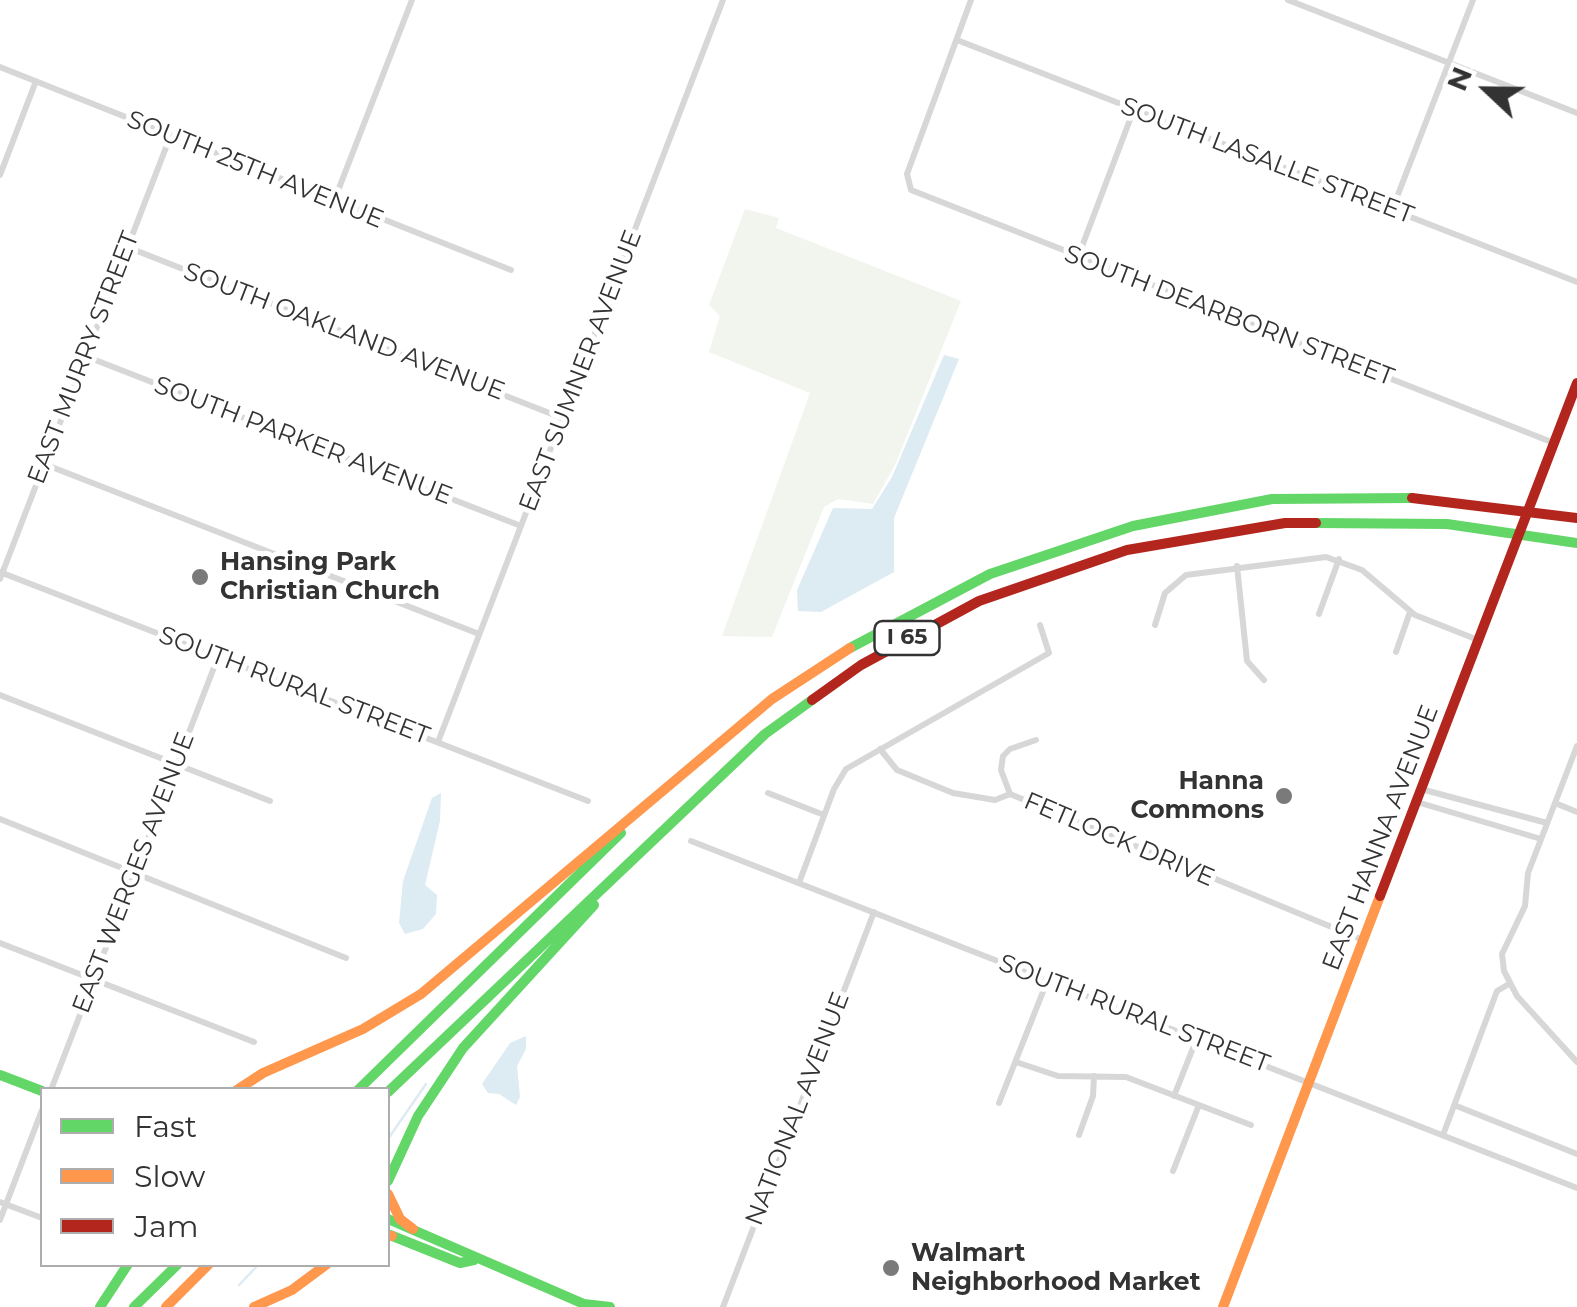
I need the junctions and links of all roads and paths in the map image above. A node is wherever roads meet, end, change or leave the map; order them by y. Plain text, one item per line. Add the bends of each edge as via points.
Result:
1 (412, 0) edge
2 (724, 0) edge
3 (972, 0) edge
4 (1288, 0) edge
5 (1472, 0) edge
6 (956, 40) junction
7 (1448, 63) junction
8 (0, 67) edge
9 (36, 82) junction
10 (1134, 109) junction
11 (1577, 113) edge
12 (170, 137) junction
13 (0, 175) edge
14 (334, 201) junction
15 (1392, 210) junction
16 (126, 247) junction
17 (1078, 257) junction
18 (511, 270) dead end
19 (1577, 282) edge
20 (85, 356) junction
21 (1577, 383) edge
22 (562, 418) junction
23 (1554, 443) junction
24 (44, 464) junction
25 (1577, 516) edge
26 (521, 526) junction
27 (1577, 543) edge
28 (1339, 559) junction
29 (1236, 566) junction
30 (1, 574) edge
31 (1410, 612) junction
32 (1319, 614) dead end
33 (1040, 625) dead end
34 (1155, 625) dead end
35 (479, 634) junction
36 (1478, 640) junction
37 (1396, 652) dead end
38 (218, 657) junction
39 (1264, 680) dead end
40 (0, 695) edge
41 (1036, 740) dead end
42 (438, 742) junction
43 (1577, 746) edge
44 (880, 749) junction
45 (176, 764) junction
46 (680, 775) junction
47 (1421, 788) junction
48 (768, 793) dead end
49 (1010, 794) junction
50 (696, 796) junction
51 (270, 801) dead end
52 (588, 801) dead end
53 (1416, 801) junction
54 (1555, 803) junction
55 (1577, 812) edge
56 (824, 815) junction
57 (0, 819) edge
58 (1548, 823) junction
59 (1541, 840) junction
60 (690, 842) dead end
61 (135, 872) junction
62 (799, 883) junction
63 (874, 912) junction
64 (1363, 940) junction
65 (0, 943) edge
66 (346, 958) dead end
67 (93, 979) junction
68 (1048, 980) junction
69 (1509, 984) junction
70 (1197, 1038) junction
71 (254, 1042) dead end
72 (1016, 1062) junction
73 (1577, 1062) edge
74 (0, 1075) edge
75 (1094, 1076) junction
76 (1309, 1082) junction
77 (51, 1087) edge
78 (242, 1087) edge
79 (361, 1087) edge
80 (40, 1090) edge
81 (390, 1090) edge
82 (1174, 1096) junction
83 (999, 1103) dead end
84 (1199, 1105) junction
85 (1454, 1106) junction
86 (40, 1115) edge
87 (1251, 1125) dead end
88 (1079, 1135) dead end
89 (1442, 1135) junction
90 (1577, 1154) edge
91 (1173, 1170) dead end
92 (390, 1177) edge
93 (1577, 1188) edge
94 (390, 1198) edge
95 (3, 1203) edge
96 (40, 1217) edge
97 (0, 1220) edge
98 (390, 1220) edge
99 (413, 1229) junction
100 (390, 1235) edge
101 (474, 1260) junction
102 (126, 1267) edge
103 (175, 1267) edge
104 (207, 1267) edge
105 (323, 1267) edge
106 (590, 1306) edge
107 (100, 1307) edge
108 (134, 1307) edge
109 (166, 1307) edge
110 (254, 1307) edge
111 (610, 1307) edge
112 (723, 1307) edge
113 (1223, 1307) edge

1 - 14 street
2 - 22 street, EAST SUMNER AVENUE
3 - 6 street
4 - 7 street
5 - 7 street
6 - 10 street, SOUTH LASALLE STREET
6 - 17 street, SOUTH DEARBORN STREET via 906,184 920,196
7 - 11 street
7 - 15 street
8 - 9 street, SOUTH 25TH AVENUE
9 - 12 street, SOUTH 25TH AVENUE
9 - 13 street
10 - 15 street, SOUTH LASALLE STREET
10 - 17 street
12 - 14 street, SOUTH 25TH AVENUE
12 - 16 street, EAST MURRY STREET
14 - 18 street, SOUTH 25TH AVENUE
15 - 19 street, SOUTH LASALLE STREET
16 - 20 street, EAST MURRY STREET
16 - 22 street, SOUTH OAKLAND AVENUE
17 - 23 street, SOUTH DEARBORN STREET
20 - 24 street, EAST MURRY STREET
20 - 26 street, SOUTH PARKER AVENUE
21 - 23 main road, EAST HANNA AVENUE
22 - 26 street, EAST SUMNER AVENUE
23 - 36 main road, EAST HANNA AVENUE
24 - 30 street, EAST MURRY STREET
24 - 35 street
25 - 46 main road, I 65 via 1426,498 1301,497 1210,508 1079,541 960,588 872,633 772,699
26 - 35 street, EAST SUMNER AVENUE
27 - 50 main road, I 65 via 1446,524 1314,520 1197,534 1089,560 980,601 884,650 783,719
28 - 29 street
28 - 31 street via 1365,572
28 - 32 street
29 - 34 street via 1180,578 1165,594
29 - 39 street via 1247,661
30 - 38 street, SOUTH RURAL STREET
31 - 36 street
31 - 37 street
33 - 44 street via 1049,653
35 - 42 street, EAST SUMNER AVENUE
36 - 47 main road, EAST HANNA AVENUE
38 - 42 street, SOUTH RURAL STREET
38 - 45 street, EAST WERGES AVENUE
40 - 45 street
41 - 49 street via 1003,756
42 - 52 street, SOUTH RURAL STREET
43 - 54 street
44 - 49 street, FETLOCK DRIVE via 897,770 953,793 995,800
44 - 56 street via 846,770
45 - 51 street
45 - 61 street, EAST WERGES AVENUE
46 - 78 main road via 420,994
46 - 79 main road, I 65
47 - 53 main road, EAST HANNA AVENUE
47 - 58 street
48 - 56 street
49 - 64 street, FETLOCK DRIVE
50 - 81 main road, I 65
50 - 92 main road via 477,1030 418,1116
53 - 59 street
53 - 64 main road, EAST HANNA AVENUE
54 - 55 street
54 - 58 street
56 - 62 street
57 - 61 street
58 - 59 street
59 - 69 street via 1525,906 1503,947
60 - 62 street, SOUTH RURAL STREET
61 - 66 street
61 - 67 street, EAST WERGES AVENUE
62 - 63 street, SOUTH RURAL STREET
63 - 68 street, SOUTH RURAL STREET
63 - 112 street, NATIONAL AVENUE
64 - 76 main road, EAST HANNA AVENUE
65 - 67 street
67 - 71 street
67 - 77 street, EAST WERGES AVENUE
68 - 70 street, SOUTH RURAL STREET
68 - 72 street
69 - 73 street
69 - 85 street via 1497,992
70 - 76 street, SOUTH RURAL STREET
70 - 82 street
72 - 75 street via 1058,1076
72 - 83 street
74 - 80 main road
75 - 82 street via 1126,1077
75 - 88 street
76 - 89 street, SOUTH RURAL STREET
76 - 113 main road, EAST HANNA AVENUE
82 - 84 street
84 - 87 street
84 - 91 street
85 - 89 street
85 - 90 street
86 - 95 street
89 - 93 street, SOUTH RURAL STREET
94 - 99 main road
95 - 96 street
95 - 97 street
98 - 99 main road
99 - 101 main road
100 - 101 main road via 460,1263
101 - 106 main road
102 - 107 main road
103 - 108 main road
104 - 109 main road
105 - 110 main road
106 - 111 main road

